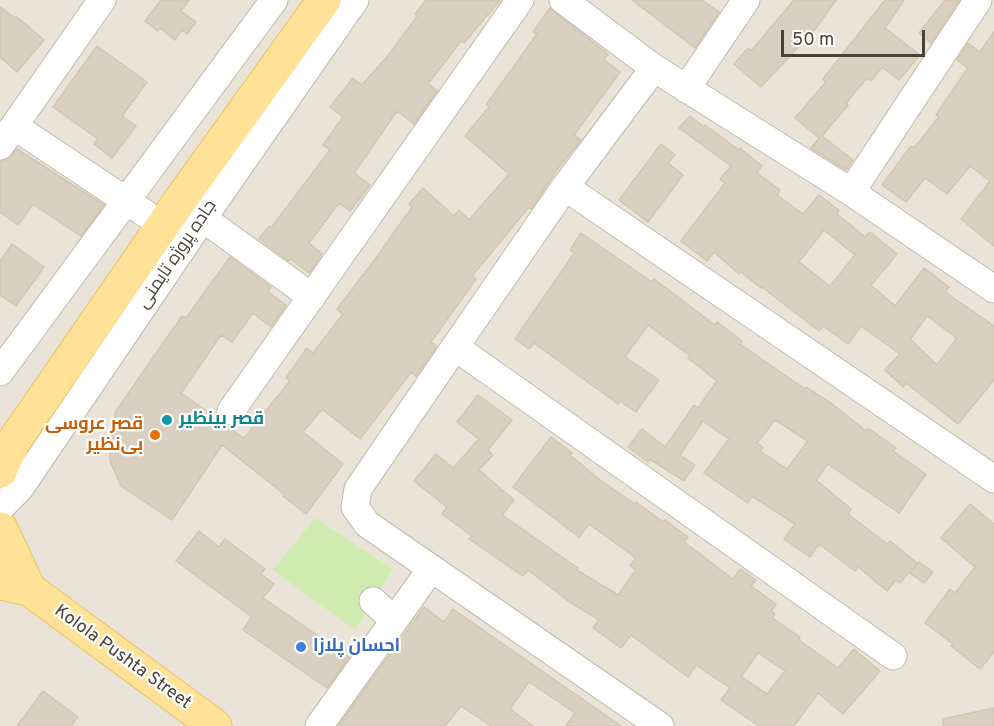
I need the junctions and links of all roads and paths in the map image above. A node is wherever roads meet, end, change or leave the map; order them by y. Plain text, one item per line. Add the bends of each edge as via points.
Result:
1 (102, 0) edge
2 (274, 0) edge
3 (296, 0) edge
4 (324, 0) edge
5 (355, 0) edge
6 (520, 0) edge
7 (563, 0) edge
8 (746, 0) edge
9 (978, 0) edge
10 (654, 68) junction
11 (686, 89) junction
12 (4, 138) edge
13 (565, 188) junction
14 (852, 192) junction
15 (136, 207) junction
16 (191, 210) junction
17 (994, 289) edge
18 (312, 297) junction
19 (455, 347) junction
20 (0, 372) edge
21 (231, 411) dead end
22 (0, 428) edge
23 (0, 471) edge
24 (994, 479) edge
25 (0, 525) edge
26 (431, 569) junction
27 (15, 586) edge
28 (373, 601) dead end
29 (394, 620) junction
30 (893, 657) dead end
31 (215, 726) edge
32 (319, 726) edge
33 (660, 726) edge

1 - 12 street
2 - 15 street
3 - 15 main road
4 - 16 main road, جاده پروژه تایمنی
5 - 16 street, جاده پروژه تایمنی
6 - 18 street
7 - 10 street
8 - 11 street
9 - 14 street
10 - 11 street
10 - 13 street
11 - 14 street
12 - 15 street
13 - 19 street
13 - 24 street
14 - 17 street
15 - 20 street
15 - 22 main road
16 - 18 street
16 - 23 main road, جاده پروژه تایمنی via 12,444
16 - 25 street, جاده پروژه تایمنی
18 - 21 street
19 - 26 street via 358,489 355,507 367,524
19 - 30 street
25 - 27 main road
26 - 29 street
26 - 33 street
27 - 31 main road, Kolola Pushta Street
28 - 29 street
29 - 32 street

